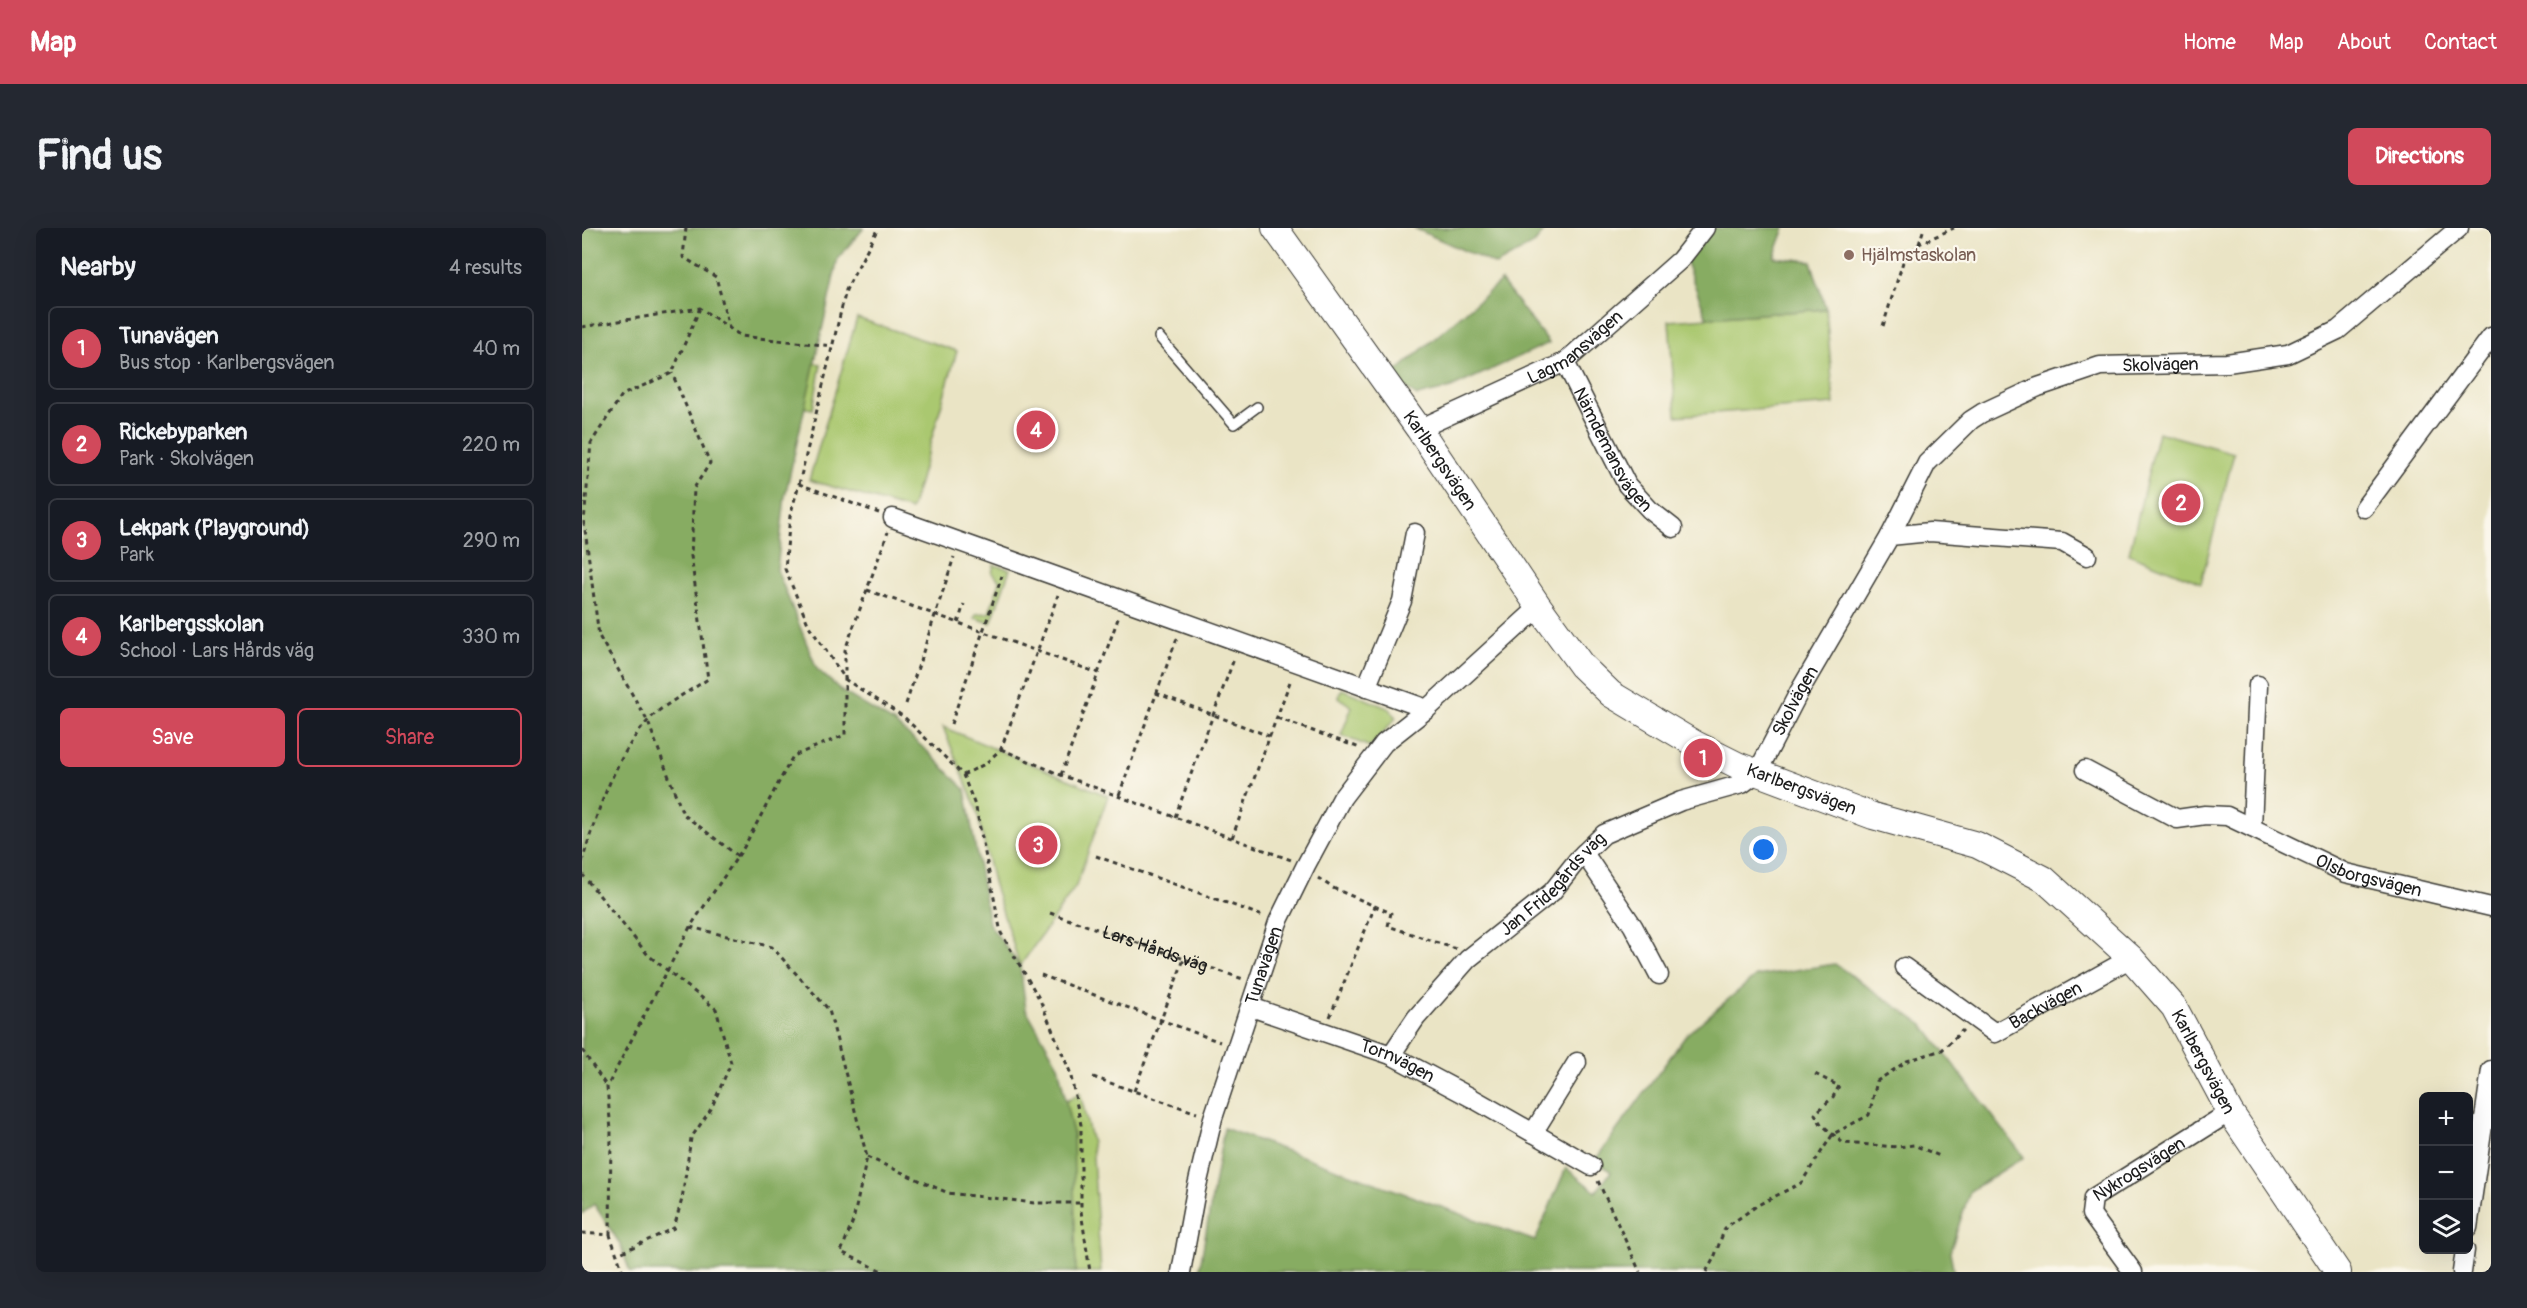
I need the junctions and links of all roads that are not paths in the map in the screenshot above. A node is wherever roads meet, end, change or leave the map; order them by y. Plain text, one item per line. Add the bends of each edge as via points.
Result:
1 (1275, 228) edge
2 (1705, 228) edge
3 (2459, 228) edge
4 (1159, 337) dead end
5 (2491, 337) edge
6 (1565, 362) junction
7 (1257, 407) dead end
8 (1419, 429) junction
9 (2364, 508) dead end
10 (893, 518) road end
11 (1674, 528) dead end
12 (1415, 533) dead end
13 (1890, 536) junction
14 (2087, 556) dead end
15 (1539, 607) junction
16 (2258, 685) dead end
17 (1366, 688) junction
18 (1426, 709) junction
19 (2085, 770) dead end
20 (1757, 773) junction
21 (2252, 828) junction
22 (1584, 853) junction
23 (2491, 907) edge
24 (2131, 958) junction
25 (1904, 967) dead end
26 (1659, 975) dead end
27 (1251, 1007) junction
28 (1391, 1055) junction
29 (1577, 1062) dead end
30 (2491, 1070) edge
31 (2230, 1112) junction
32 (1533, 1133) junction
33 (1591, 1166) road end
34 (2473, 1200) edge
35 (2464, 1254) edge
36 (1181, 1272) edge
37 (2133, 1272) edge
38 (2338, 1272) edge
39 (2462, 1272) edge

1 - 8 street, Karlbergsvägen
2 - 6 street, Lagmansvägen via 1680,260
3 - 13 street, Skolvägen via 2338,330 2288,354 2227,363 2100,366 2038,387 1982,413 1927,464
4 - 7 lane via 1234,424
5 - 9 street
6 - 8 street, Lagmansvägen
6 - 11 street, Nämdemansvägen via 1627,485
8 - 15 street, Karlbergsvägen
10 - 17 street
12 - 17 street via 1402,602
13 - 14 street via 1930,532 2062,542
13 - 20 street, Skolvägen via 1799,692
15 - 18 street, Tunavägen
15 - 20 street, Karlbergsvägen via 1582,666 1611,694 1695,744
16 - 21 street
17 - 18 street
18 - 27 street, Tunavägen via 1384,743 1342,798 1278,922
19 - 21 street, Olsborgsvägen via 2177,819 2227,816
20 - 22 street, Jan Fridegårds väg via 1742,784 1681,801 1604,834
20 - 24 street, Karlbergsvägen via 1873,816 1977,845 2044,879
21 - 23 street, Olsborgsvägen via 2346,873
22 - 26 street via 1633,926
22 - 28 street, Jan Fridegårds väg via 1552,892 1468,959 1416,1018
24 - 25 street, Backvägen via 1995,1033
24 - 31 street, Karlbergsvägen via 2174,1007
27 - 28 street, Tornvägen
27 - 36 street, Tunavägen via 1213,1118
28 - 32 street, Tornvägen
29 - 32 street
30 - 34 street
31 - 37 street, Nykrogsvägen via 2093,1198 2091,1214
31 - 38 street, Karlbergsvägen
32 - 33 street, Tornvägen
35 - 39 street

